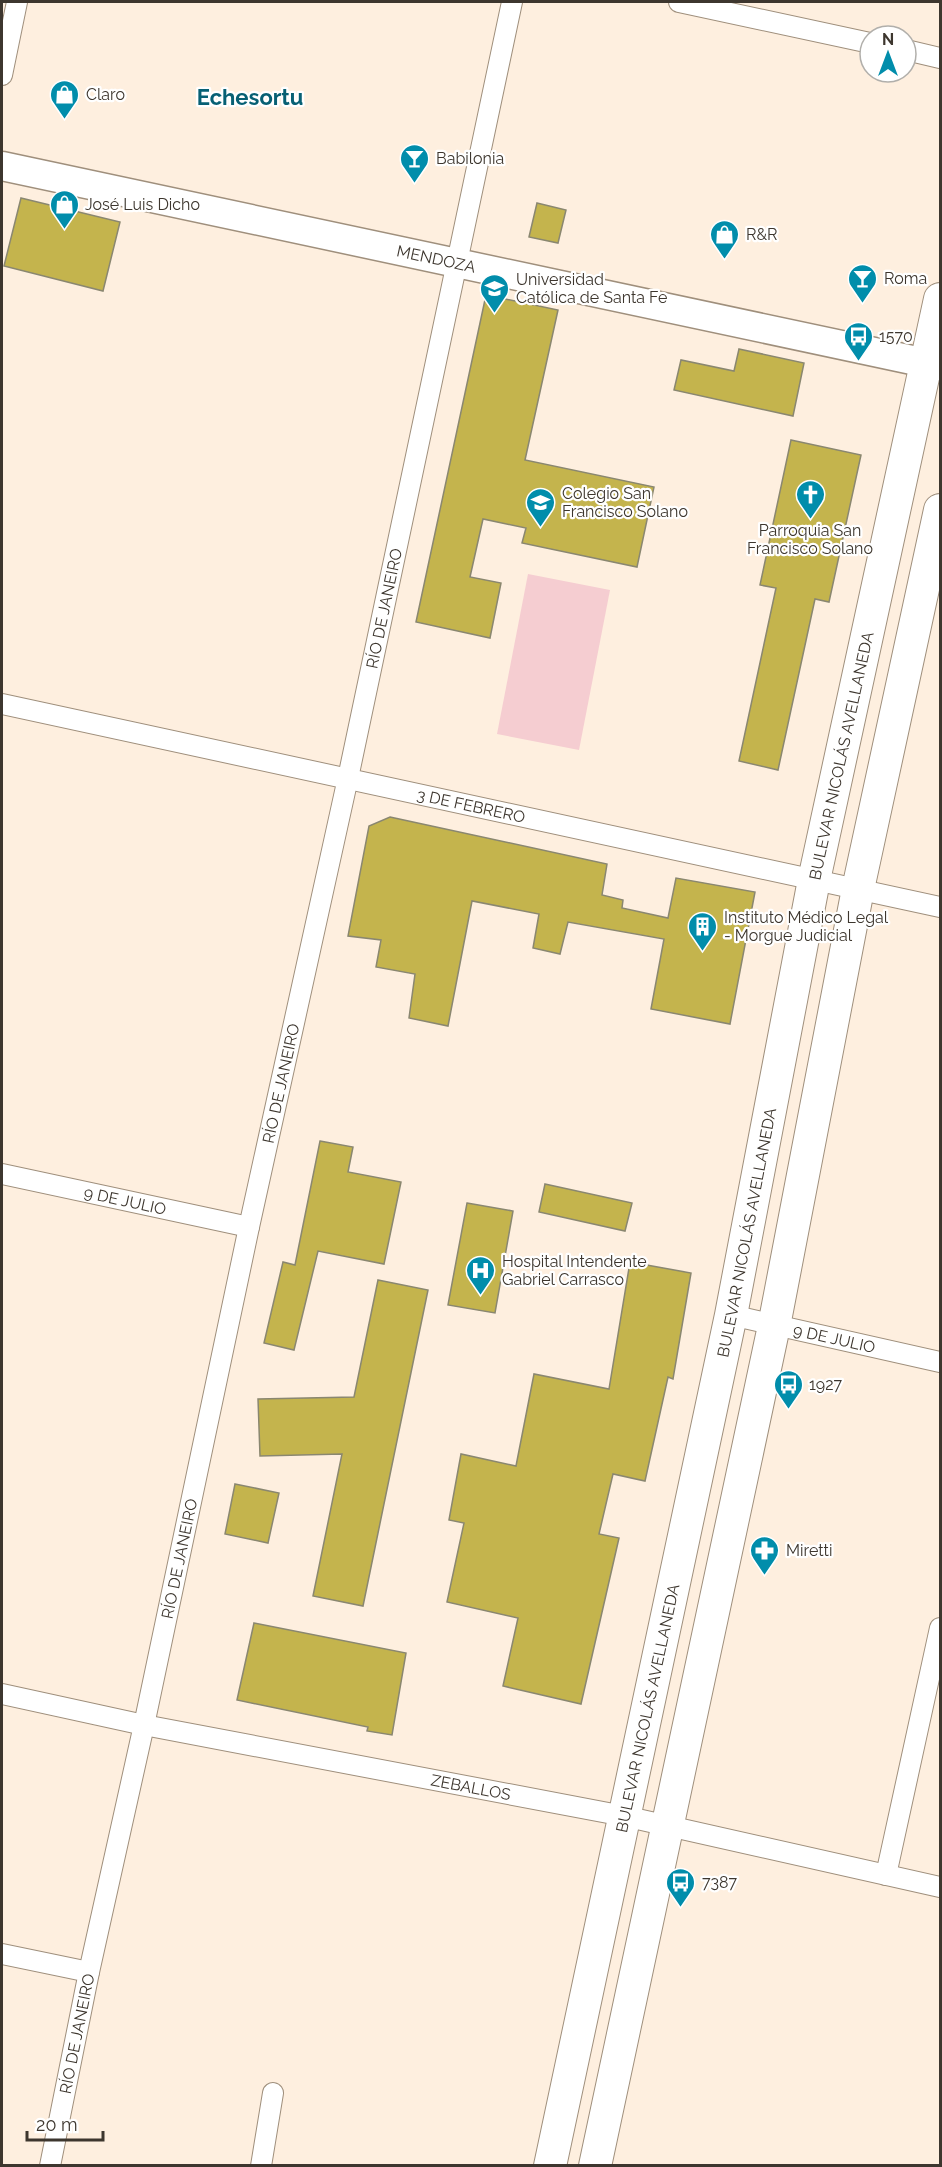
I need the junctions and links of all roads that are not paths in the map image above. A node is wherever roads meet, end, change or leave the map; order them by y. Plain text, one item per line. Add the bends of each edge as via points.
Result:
1 (17, 2) edge
2 (512, 2) edge
3 (680, 2) edge
4 (858, 40) edge
5 (918, 53) edge
6 (940, 58) edge
7 (2, 75) edge
8 (2, 166) edge
9 (457, 263) junction
10 (940, 299) edge
11 (934, 365) edge
12 (940, 510) edge
13 (2, 704) edge
14 (348, 778) junction
15 (814, 880) junction
16 (858, 890) junction
17 (940, 906) edge
18 (2, 1174) edge
19 (249, 1227) junction
20 (731, 1315) junction
21 (774, 1326) junction
22 (940, 1362) edge
23 (940, 1628) edge
24 (2, 1694) edge
25 (144, 1725) junction
26 (624, 1816) junction
27 (667, 1825) junction
28 (886, 1875) junction
29 (940, 1887) edge
30 (2, 1954) edge
31 (89, 1972) junction
32 (273, 2093) dead end
33 (50, 2166) edge
34 (261, 2166) edge
35 (550, 2166) edge
36 (595, 2166) edge

1 - 7 street
2 - 9 street, RÍO DE JANEIRO
3 - 4 street
5 - 6 street
8 - 9 main road, MENDOZA
9 - 11 main road, MENDOZA
9 - 14 street, RÍO DE JANEIRO
10 - 11 main road, BULEVAR NICOLÁS AVELLANEDA
11 - 15 main road, BULEVAR NICOLÁS AVELLANEDA
12 - 16 main road
13 - 14 street, 3 DE FEBRERO
14 - 15 street, 3 DE FEBRERO
14 - 19 street, RÍO DE JANEIRO
15 - 16 street, 3 DE FEBRERO
15 - 20 main road, BULEVAR NICOLÁS AVELLANEDA
16 - 17 street, 3 DE FEBRERO
16 - 21 main road
18 - 19 street, 9 DE JULIO
19 - 25 street, RÍO DE JANEIRO
20 - 21 street, 9 DE JULIO
20 - 26 main road, BULEVAR NICOLÁS AVELLANEDA
21 - 22 street, 9 DE JULIO
21 - 27 main road
23 - 28 street
24 - 25 street, ZEBALLOS
25 - 26 street, ZEBALLOS
25 - 31 street, RÍO DE JANEIRO
26 - 27 street, ZEBALLOS
26 - 35 main road, BULEVAR NICOLÁS AVELLANEDA
27 - 28 street, ZEBALLOS
27 - 36 main road
28 - 29 street, ZEBALLOS
30 - 31 street
31 - 33 street, RÍO DE JANEIRO
32 - 34 street

